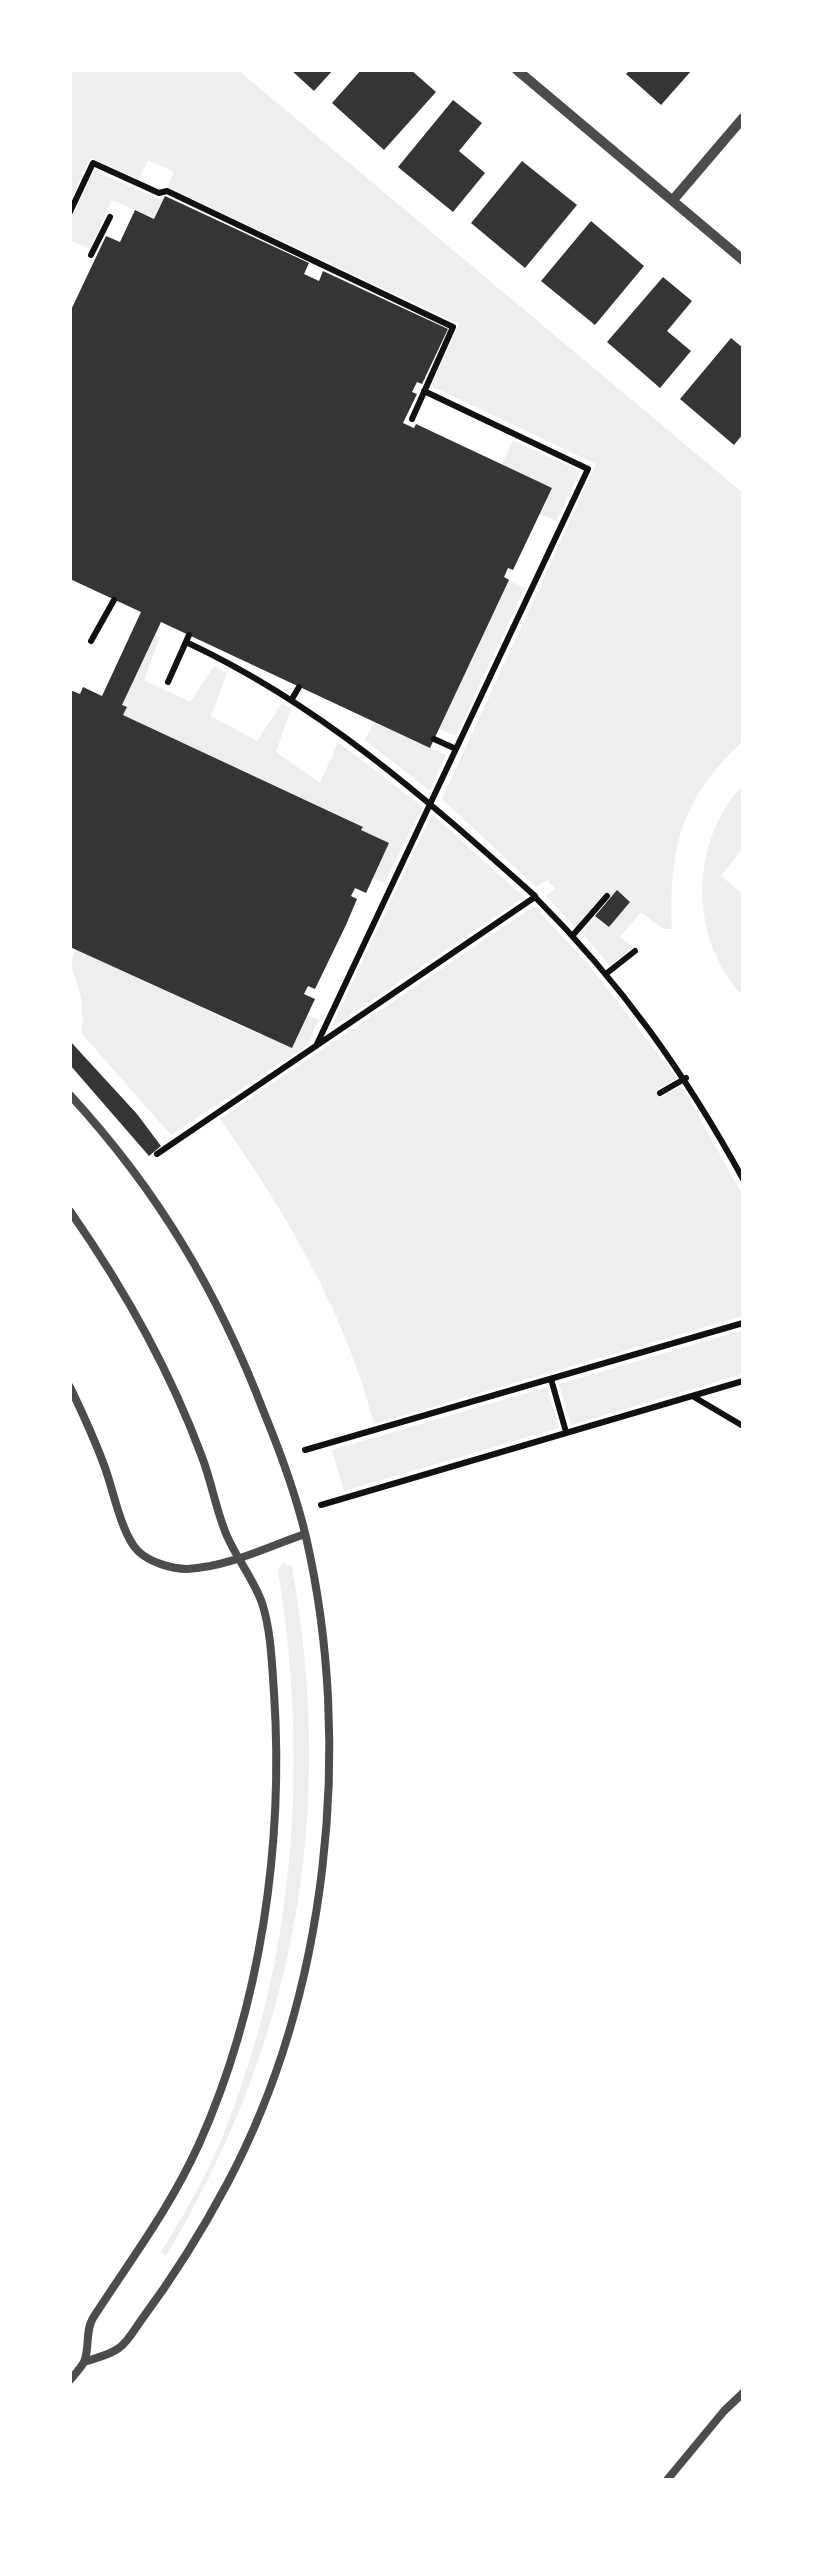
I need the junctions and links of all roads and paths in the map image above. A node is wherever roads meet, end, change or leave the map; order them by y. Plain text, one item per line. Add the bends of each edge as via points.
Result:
1 (518, 70) edge
2 (743, 118) edge
3 (673, 200) junction
4 (70, 212) edge
5 (110, 217) dead end
6 (91, 255) dead end
7 (743, 260) edge
8 (424, 390) junction
9 (412, 419) dead end
10 (114, 600) dead end
11 (91, 641) dead end
12 (168, 682) dead end
13 (299, 687) dead end
14 (292, 699) junction
15 (434, 739) dead end
16 (456, 748) junction
17 (430, 802) junction
18 (606, 896) dead end
19 (535, 897) junction
20 (574, 935) junction
21 (635, 951) dead end
22 (607, 973) junction
23 (316, 1046) junction
24 (686, 1078) junction
25 (660, 1093) dead end
26 (70, 1095) edge
27 (157, 1154) dead end
28 (743, 1179) edge
29 (70, 1211) edge
30 (743, 1323) edge
31 (551, 1379) junction
32 (743, 1381) edge
33 (70, 1387) edge
34 (693, 1396) junction
35 (743, 1426) edge
36 (566, 1432) junction
37 (305, 1450) dead end
38 (321, 1505) dead end
39 (306, 1534) junction
40 (240, 1558) junction
41 (84, 2362) junction
42 (70, 2380) edge
43 (743, 2394) edge
44 (667, 2480) edge

1 - 3 street
2 - 3 street
3 - 7 street
4 - 8 path via 92,164 167,191 453,327
5 - 6 path
8 - 9 path
8 - 16 path via 588,468
10 - 11 path
12 - 14 path via 187,639
13 - 14 path
14 - 17 path
15 - 16 path
16 - 17 path
17 - 19 path
17 - 23 path
18 - 20 path
19 - 20 path
19 - 23 path
20 - 22 path
21 - 22 path
22 - 24 path
23 - 27 path
24 - 25 path
24 - 28 path
26 - 39 lane via 183,1239 239,1346
29 - 40 lane via 155,1353
30 - 31 path
31 - 36 path
31 - 37 path
32 - 34 path
33 - 40 lane via 137,1550 183,1569
34 - 35 path
34 - 36 path
36 - 38 path
39 - 40 lane
39 - 41 lane via 323,1656 328,1759 320,1881 298,1998 260,2113 207,2222 121,2348
40 - 41 lane via 263,1605 277,1732 271,1855 253,1972 221,2090 198,2146 145,2245 90,2323
41 - 42 lane
43 - 44 lane

